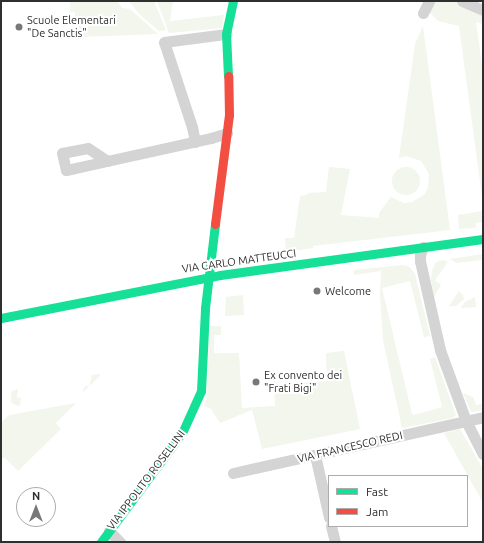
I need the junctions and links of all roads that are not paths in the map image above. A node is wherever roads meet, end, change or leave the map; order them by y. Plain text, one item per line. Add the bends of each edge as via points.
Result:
1 (233, 1) edge
2 (429, 1) edge
3 (462, 1) edge
4 (483, 10) edge
5 (423, 13) dead end
6 (226, 34) junction
7 (227, 132) junction
8 (195, 142) junction
9 (107, 161) dead end
10 (483, 239) edge
11 (423, 247) junction
12 (210, 277) junction
13 (1, 318) edge
14 (483, 417) edge
15 (466, 421) junction
16 (483, 454) edge
17 (315, 455) junction
18 (233, 473) dead end
19 (328, 513) edge
20 (331, 527) edge
21 (109, 531) junction
22 (101, 542) edge
23 (120, 542) edge
24 (335, 542) edge

1 - 6 street, VIA IPPOLITO ROSELLINI
2 - 5 street
3 - 4 street
6 - 7 street, VIA IPPOLITO ROSELLINI via 229,88
6 - 8 street via 164,42
7 - 8 street
7 - 12 street, VIA IPPOLITO ROSELLINI
8 - 9 street
10 - 11 street, VIA CARLO MATTEUCCI
11 - 12 street, VIA CARLO MATTEUCCI
11 - 15 street via 419,259 440,350
12 - 13 street, VIA CARLO MATTEUCCI
12 - 21 street, VIA IPPOLITO ROSELLINI via 205,308 203,383 200,396 182,433
14 - 15 street, VIA FRANCESCO REDI
15 - 16 street
15 - 17 street, VIA FRANCESCO REDI
17 - 18 street, VIA FRANCESCO REDI
17 - 19 street
20 - 24 street
21 - 22 street, VIA IPPOLITO ROSELLINI
21 - 23 street

